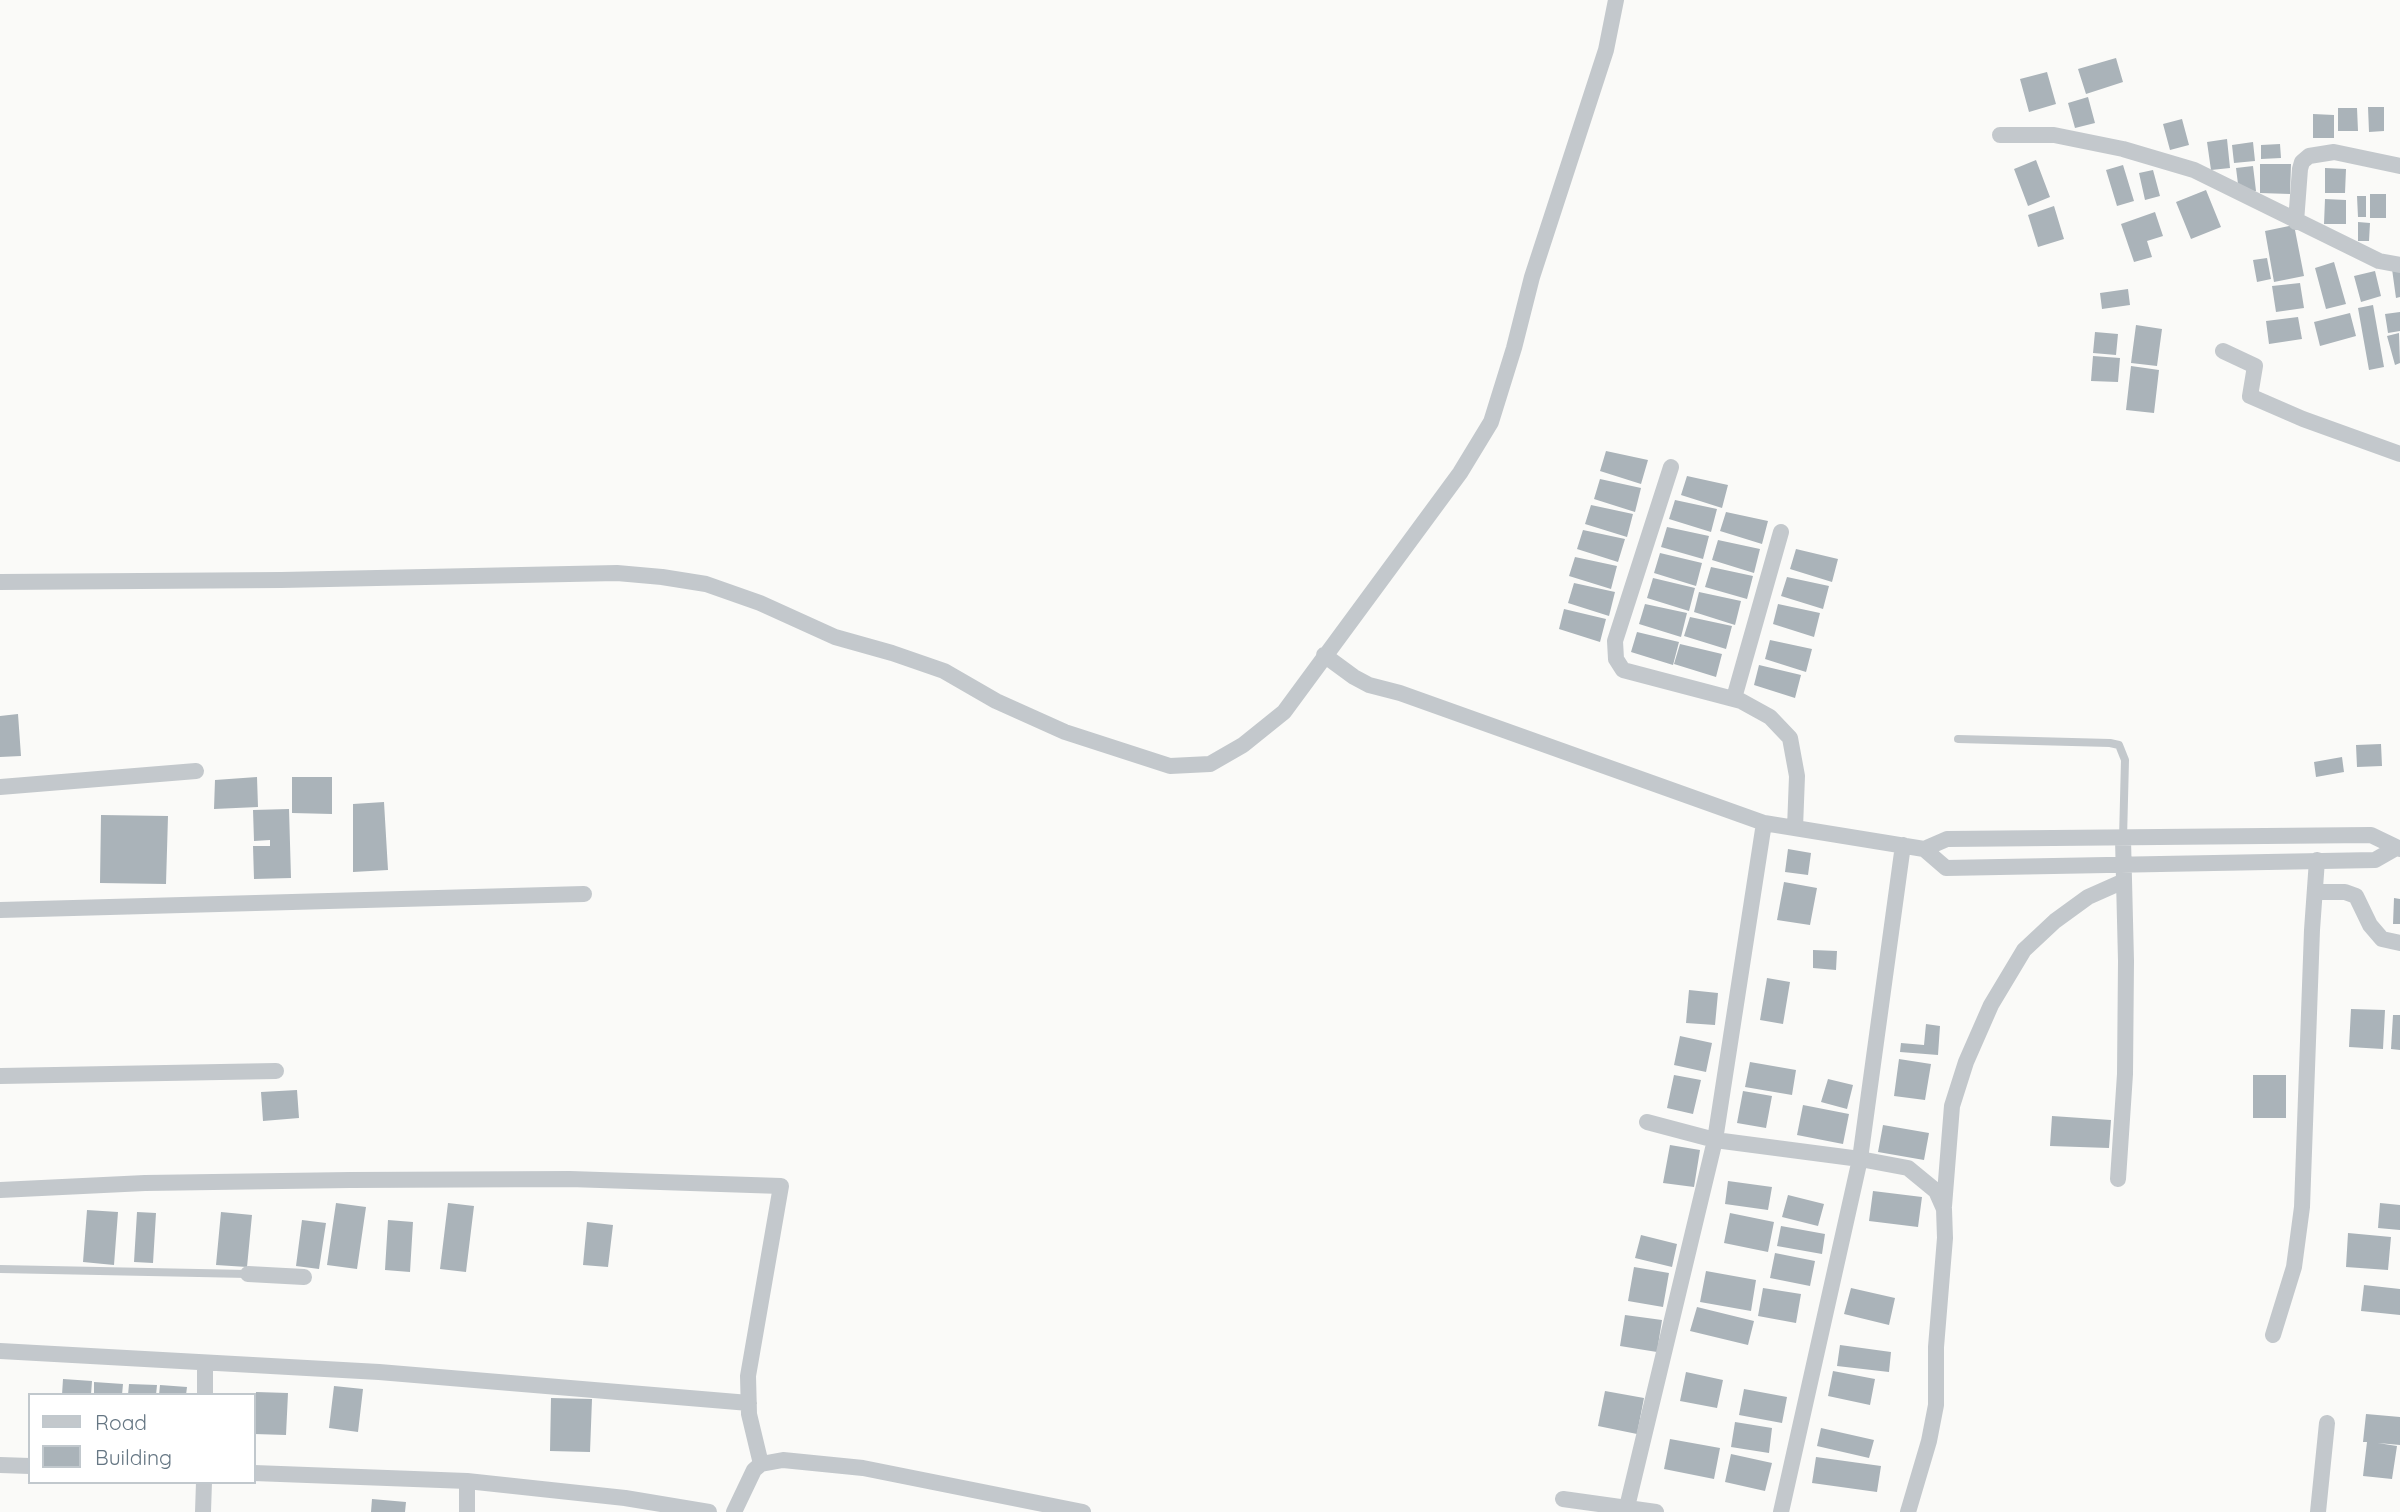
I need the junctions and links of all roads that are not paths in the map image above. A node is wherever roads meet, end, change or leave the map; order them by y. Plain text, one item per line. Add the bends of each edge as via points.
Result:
1 (1616, 0) edge
2 (2000, 135) dead end
3 (2400, 166) edge
4 (2296, 222) junction
5 (2400, 265) edge
6 (2223, 352) dead end
7 (2400, 454) edge
8 (1671, 467) dead end
9 (1781, 532) dead end
10 (0, 582) edge
11 (1328, 659) junction
12 (1734, 698) junction
13 (1958, 739) dead end
14 (196, 771) dead end
15 (0, 787) edge
16 (1764, 823) junction
17 (1795, 828) junction
18 (2123, 838) junction
19 (1903, 845) junction
20 (1924, 849) junction
21 (2398, 849) edge
22 (2317, 860) junction
23 (2347, 860) junction
24 (2124, 873) junction
25 (2315, 892) junction
26 (2345, 892) junction
27 (584, 894) dead end
28 (0, 910) edge
29 (2400, 943) edge
30 (276, 1071) dead end
31 (0, 1076) edge
32 (1647, 1122) dead end
33 (1715, 1140) junction
34 (1860, 1159) junction
35 (2118, 1179) dead end
36 (0, 1190) edge
37 (1944, 1209) junction
38 (0, 1269) edge
39 (248, 1274) joint
40 (304, 1278) dead end
41 (2273, 1335) dead end
42 (0, 1351) edge
43 (205, 1363) junction
44 (205, 1393) edge
45 (749, 1403) junction
46 (2327, 1423) dead end
47 (761, 1464) junction
48 (0, 1465) edge
49 (28, 1466) edge
50 (256, 1473) edge
51 (467, 1482) junction
52 (204, 1484) edge
53 (1563, 1499) dead end
54 (1627, 1507) junction
55 (203, 1512) edge
56 (467, 1512) edge
57 (709, 1512) edge
58 (734, 1512) edge
59 (1083, 1512) edge
60 (1656, 1512) edge
61 (1781, 1512) edge
62 (1908, 1512) edge
63 (2318, 1512) edge

1 - 11 street via 1606,50 1491,422
2 - 4 street via 2054,135 2123,149 2194,170
3 - 4 street via 2334,152 2309,156 2300,169
4 - 5 street via 2379,261
6 - 7 street via 2255,366 2250,396
8 - 12 street via 1615,641 1616,659 1623,670
9 - 12 street
10 - 11 street via 617,573 662,577 706,584 835,637 944,671 1065,732 1170,766 1210,764 1243,745 1284,712
11 - 16 street via 1369,685
12 - 17 street via 1770,717 1790,738 1797,776
13 - 18 lane via 2119,745 2125,760
14 - 15 street
16 - 17 street
16 - 33 street
17 - 19 street
18 - 20 street via 1947,839
18 - 21 street via 2371,835
18 - 24 street
19 - 20 street
19 - 34 street
20 - 24 street via 1946,868
21 - 23 street via 2375,860
22 - 23 street
22 - 24 street
22 - 25 street
23 - 26 street
24 - 35 street via 2124,1074
24 - 37 street via 2055,921 2024,950 1991,1005 1952,1107
25 - 26 street
25 - 41 street via 2302,1207 2294,1267
26 - 29 street via 2356,897 2382,939
27 - 28 street
30 - 31 street
32 - 33 street
33 - 34 street
33 - 54 street
34 - 37 street via 1908,1168 1936,1191
34 - 61 street
36 - 45 street via 351,1180 781,1186 748,1376
37 - 62 street via 1936,1405
38 - 39 lane
39 - 40 street
42 - 43 street
43 - 44 street
43 - 45 street
45 - 47 street
46 - 63 street
47 - 58 street
47 - 59 street via 783,1460 863,1468
48 - 49 street
50 - 51 street
51 - 56 street
51 - 57 street via 625,1498
52 - 55 street
53 - 54 street
54 - 60 street

